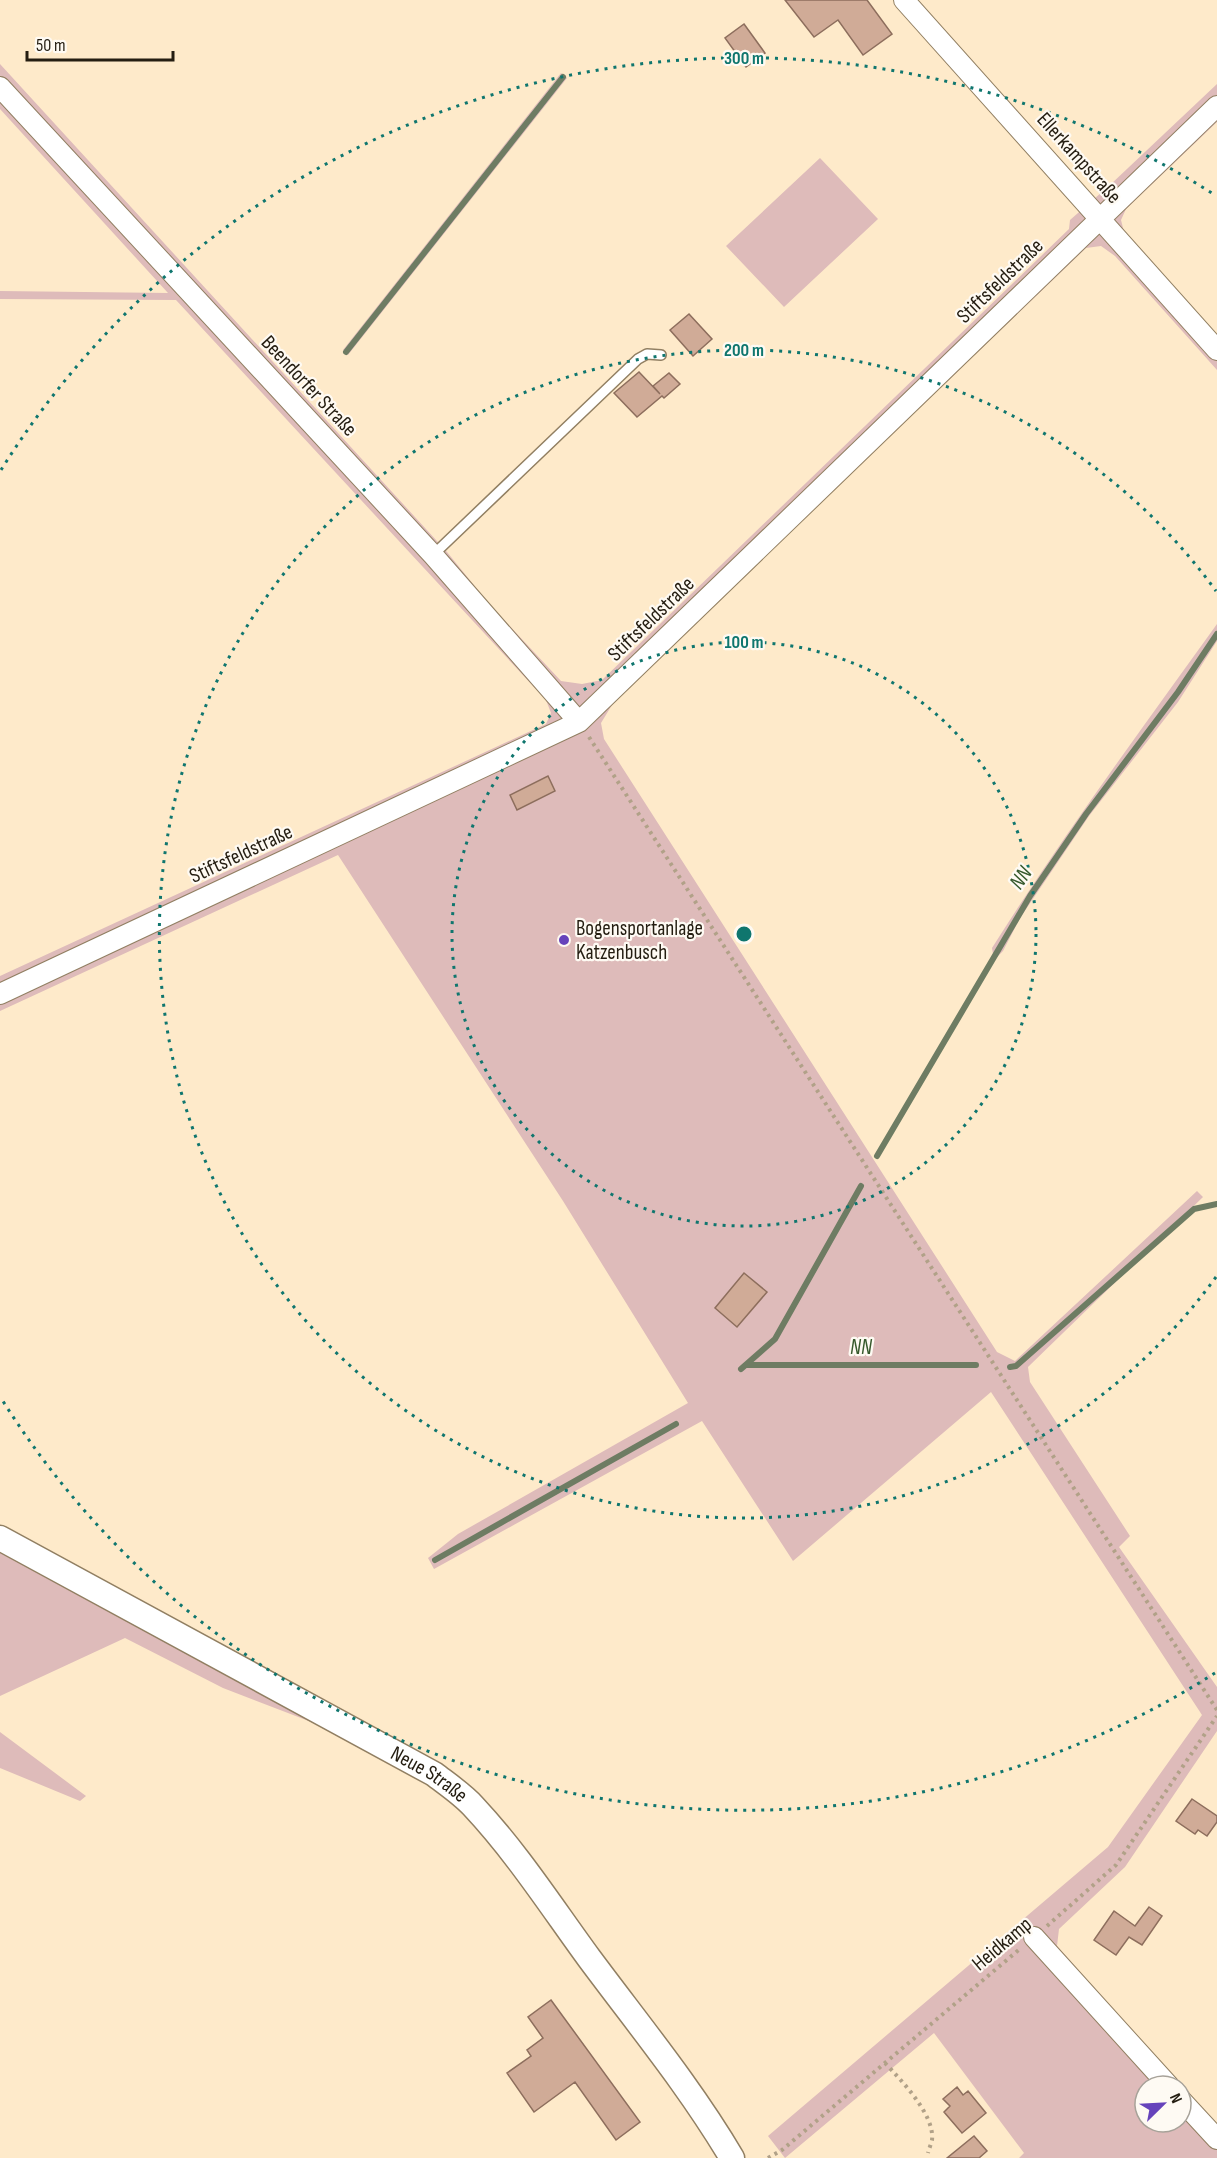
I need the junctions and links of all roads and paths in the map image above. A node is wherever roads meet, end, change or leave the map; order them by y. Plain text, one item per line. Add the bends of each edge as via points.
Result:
1 (904, 0) edge
2 (0, 87) edge
3 (1217, 106) edge
4 (1100, 218) junction
5 (1217, 350) edge
6 (660, 355) dead end
7 (433, 555) junction
8 (579, 722) junction
9 (0, 994) edge
10 (0, 1538) edge
11 (1217, 1710) edge
12 (1217, 1716) edge
13 (1034, 1937) junction
14 (885, 2063) junction
15 (1158, 2074) edge
16 (1193, 2113) edge
17 (1217, 2139) edge
18 (928, 2154) dead end
19 (732, 2158) edge
20 (768, 2158) edge

1 - 4 street, Ellerkampstraße
2 - 7 street, Beendorfer Straße
3 - 4 street, Stiftsfeldstraße
4 - 5 street, Ellerkampstraße
4 - 8 street, Stiftsfeldstraße
6 - 7 lane via 647,354 638,359
7 - 8 street, Beendorfer Straße
8 - 9 street, Stiftsfeldstraße
8 - 11 path
10 - 19 street, Neue Straße via 434,1774 471,1804 519,1860 663,2053
12 - 13 path, Heidkamp via 1116,1865
13 - 14 path, Heidkamp
13 - 15 street
14 - 18 path via 928,2118 932,2138
14 - 20 path, Heidkamp
16 - 17 street

